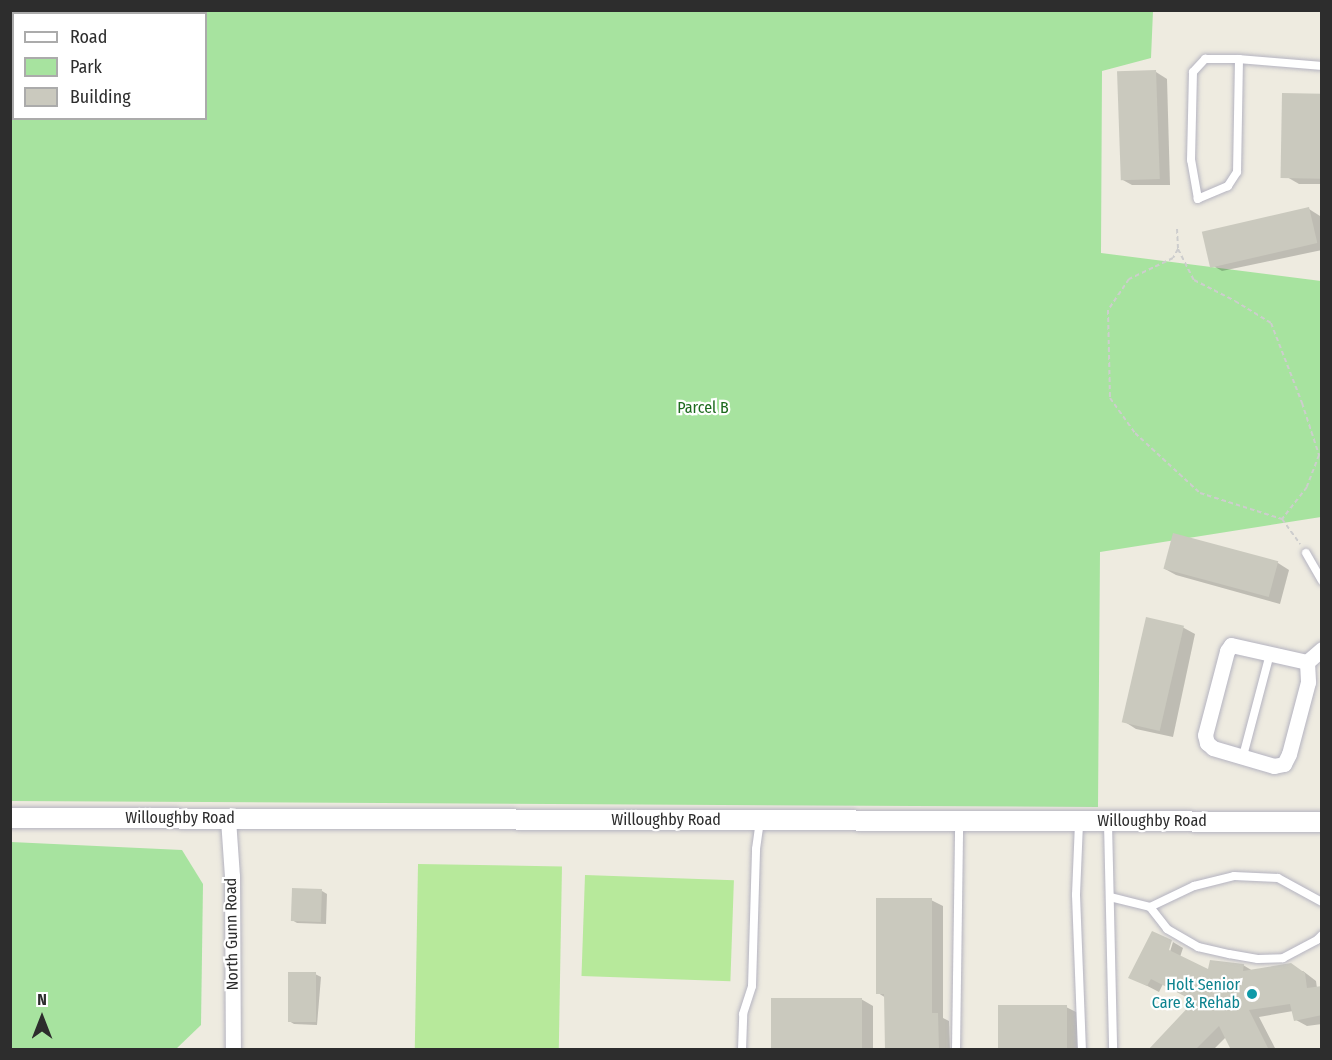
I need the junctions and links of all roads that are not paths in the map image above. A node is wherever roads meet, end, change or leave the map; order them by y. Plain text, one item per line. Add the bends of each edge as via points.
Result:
1 (1239, 59) junction
2 (1322, 66) edge
3 (1306, 553) road end
4 (1322, 580) edge
5 (1322, 649) edge
6 (1271, 653) junction
7 (1307, 662) junction
8 (1243, 756) junction
9 (10, 818) edge
10 (228, 819) junction
11 (761, 820) junction
12 (959, 821) junction
13 (1079, 821) junction
14 (1108, 821) junction
15 (1322, 822) edge
16 (1110, 897) junction
17 (1322, 902) edge
18 (1149, 907) junction
19 (1322, 935) edge
20 (233, 1050) edge
21 (742, 1050) edge
22 (956, 1050) edge
23 (1082, 1050) edge
24 (1113, 1050) edge

1 - 1 lane via 1205,59 1193,72 1191,160 1198,199 1228,186 1237,172
1 - 2 lane
3 - 4 lane
5 - 7 street
6 - 7 street
6 - 8 lane
6 - 8 street via 1232,645 1224,662 1205,735 1213,748
7 - 8 street via 1308,682 1284,764 1274,766
9 - 10 street, Willoughby Road
10 - 11 street, Willoughby Road
10 - 20 street, North Gunn Road
11 - 12 street, Willoughby Road
11 - 21 lane via 756,849 752,986 743,1014
12 - 13 street, Willoughby Road
12 - 22 lane
13 - 14 street, Willoughby Road
13 - 23 lane via 1076,895
14 - 15 street, Willoughby Road
14 - 16 lane
16 - 18 lane
16 - 24 lane
17 - 18 lane via 1278,878 1234,876 1194,886
18 - 19 lane via 1167,929 1198,947 1238,956 1283,958

